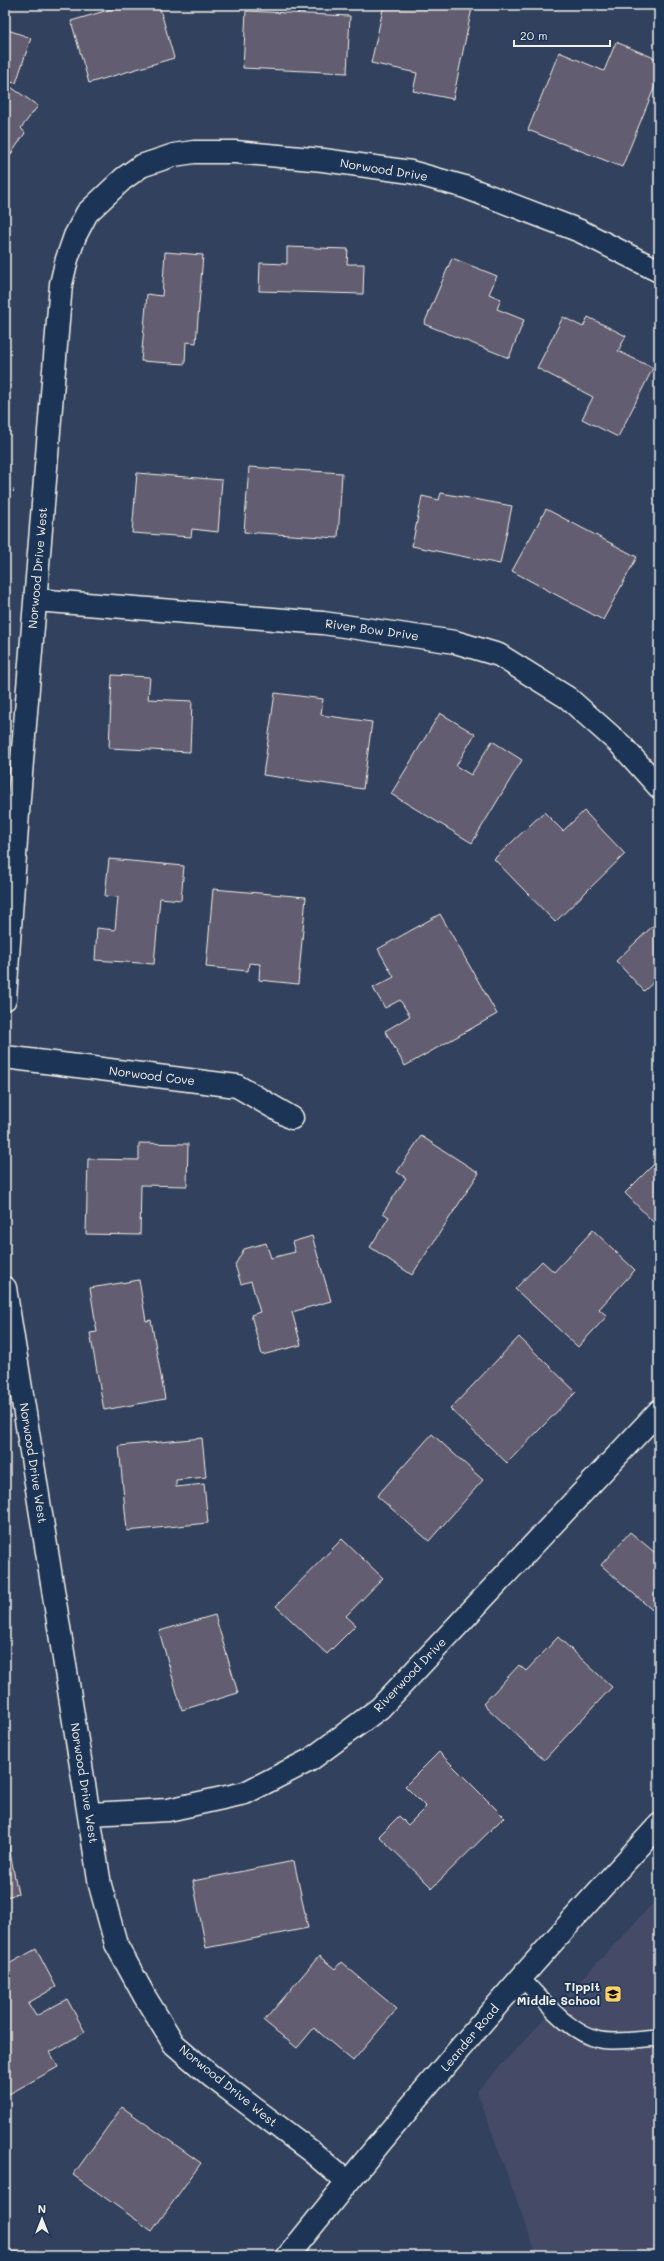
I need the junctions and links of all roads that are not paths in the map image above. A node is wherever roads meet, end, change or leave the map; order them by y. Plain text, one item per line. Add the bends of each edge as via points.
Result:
1 (141, 166) joint
2 (659, 271) edge
3 (36, 600) junction
4 (659, 787) edge
5 (5, 999) edge
6 (5, 1057) edge
7 (292, 1118) dead end
8 (5, 1288) edge
9 (659, 1411) edge
10 (89, 1814) junction
11 (659, 1825) edge
12 (520, 1978) junction
13 (659, 2038) edge
14 (347, 2182) junction
15 (288, 2256) edge

1 - 2 street, Norwood Drive via 174,155 235,152 411,172 464,187 580,231
1 - 3 street, Norwood Drive West via 123,179 87,213 67,259 62,284
3 - 4 street, River Bow Drive via 323,623 455,642 499,655 568,698 621,745
3 - 5 street, Norwood Drive West
6 - 7 street, Norwood Cove via 237,1086
8 - 10 street, Norwood Drive West
9 - 10 street, Riverwood Drive via 380,1708 310,1760 245,1793 168,1810
10 - 14 street, Norwood Drive West via 100,1885 116,1944 144,1997 174,2044
11 - 12 street, Leander Road
12 - 13 lane via 569,2024 584,2034 600,2040
12 - 14 street, Leander Road
14 - 15 street, Leander Road

